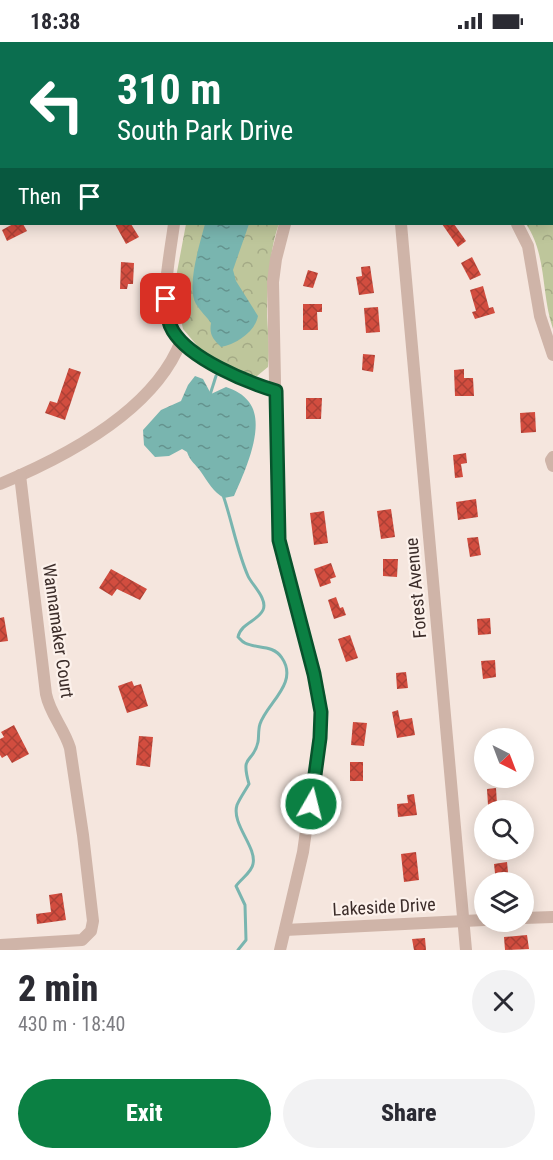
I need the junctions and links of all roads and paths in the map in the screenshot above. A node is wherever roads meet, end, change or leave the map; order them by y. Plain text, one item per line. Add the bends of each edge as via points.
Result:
1 (174, 225) edge
2 (285, 225) edge
3 (401, 225) edge
4 (518, 225) edge
5 (181, 341) junction
6 (553, 355) edge
7 (276, 391) junction
8 (553, 457) edge
9 (553, 466) edge
10 (20, 475) junction
11 (0, 484) edge
12 (553, 916) edge
13 (534, 917) edge
14 (474, 920) edge
15 (464, 921) junction
16 (285, 930) junction
17 (0, 945) edge
18 (280, 950) edge
19 (466, 950) edge

1 - 5 street via 166,311
2 - 7 street via 273,282
3 - 15 street, Forest Avenue
4 - 6 street via 528,246 540,316
5 - 7 street via 218,367
5 - 10 street via 159,378 111,423 56,458
7 - 16 street via 279,540 321,712 308,826
8 - 9 street
10 - 11 street
10 - 17 street, Wannamaker Court via 46,694 70,748 93,921 86,938
12 - 13 street
14 - 15 street, Lakeside Drive
15 - 16 street, Lakeside Drive
15 - 19 street, Forest Avenue
16 - 18 street

